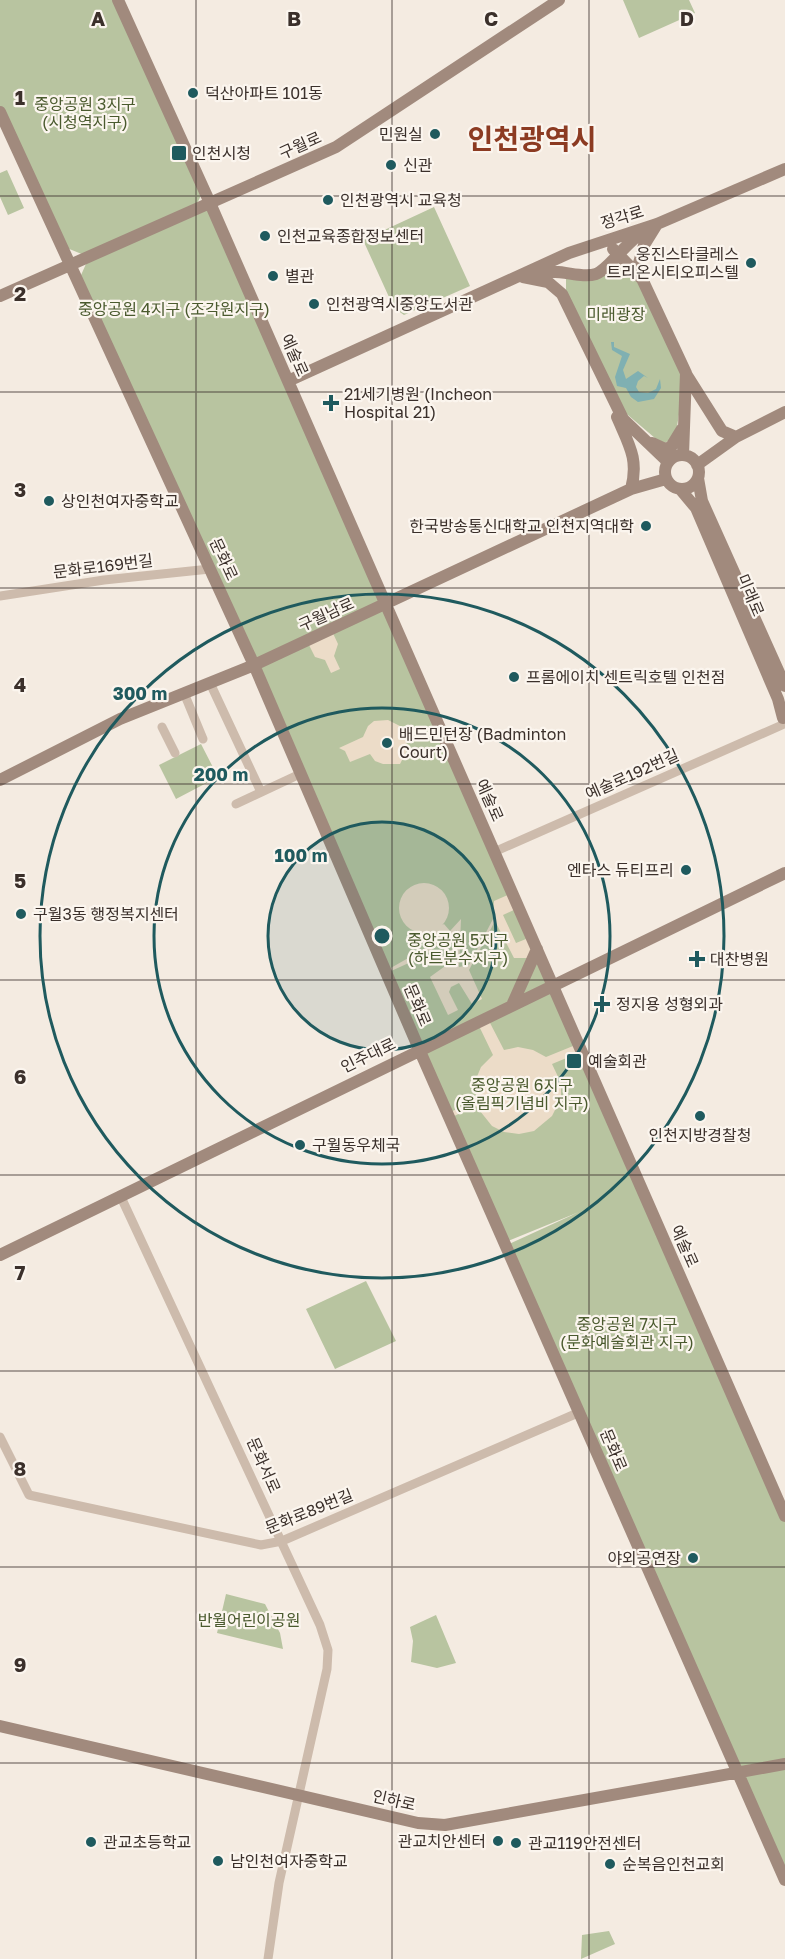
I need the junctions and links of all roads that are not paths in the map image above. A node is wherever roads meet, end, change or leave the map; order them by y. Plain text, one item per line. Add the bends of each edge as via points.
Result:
1 (118, 0) edge
2 (559, 0) edge
3 (0, 112) edge
4 (785, 169) edge
5 (210, 203) junction
6 (657, 224) junction
7 (600, 241) junction
8 (569, 253) junction
9 (618, 253) junction
10 (70, 265) junction
11 (566, 271) junction
12 (523, 277) junction
13 (643, 280) junction
14 (0, 296) edge
15 (566, 303) junction
16 (686, 374) junction
17 (288, 381) junction
18 (615, 405) junction
19 (785, 412) edge
20 (686, 423) junction
21 (736, 437) junction
22 (643, 439) junction
23 (683, 455) junction
24 (668, 462) junction
25 (697, 465) junction
26 (698, 478) junction
27 (666, 479) junction
28 (630, 489) junction
29 (680, 489) junction
30 (210, 569) junction
31 (0, 596) edge
32 (386, 605) junction
33 (254, 665) junction
34 (210, 682) junction
35 (785, 686) edge
36 (184, 693) junction
37 (784, 722) edge
38 (162, 727) dead end
39 (203, 739) dead end
40 (175, 753) dead end
41 (300, 774) junction
42 (0, 780) edge
43 (261, 792) junction
44 (236, 804) dead end
45 (494, 852) junction
46 (785, 873) edge
47 (537, 949) junction
48 (552, 984) junction
49 (513, 1003) junction
50 (419, 1049) junction
51 (120, 1195) junction
52 (0, 1255) edge
53 (580, 1412) junction
54 (0, 1437) edge
55 (784, 1511) edge
56 (282, 1541) junction
57 (0, 1726) edge
58 (785, 1764) edge
59 (738, 1773) junction
60 (300, 1794) junction
61 (785, 1880) edge
62 (268, 1959) edge

1 - 5 main road, 예술로
2 - 5 main road, 구월로 via 351,138
3 - 10 main road, 문화로
4 - 6 main road
5 - 10 main road, 구월로
5 - 17 main road, 예술로
6 - 7 main road, 정각로
6 - 9 main road, 정각로 via 625,244
6 - 13 main road via 640,256
7 - 8 main road, 정각로
7 - 9 main road
8 - 11 main road
8 - 12 main road, 정각로
9 - 11 main road, 정각로 via 596,274
9 - 13 main road
10 - 14 main road, 구월로
10 - 30 main road, 문화로
11 - 12 main road, 정각로
11 - 15 main road
12 - 15 main road via 555,287
12 - 17 main road, 정각로
13 - 16 main road
15 - 18 main road
16 - 20 main road
16 - 21 main road via 722,431
17 - 32 main road, 예술로
18 - 22 main road
18 - 28 main road via 634,455 635,474
19 - 21 main road
20 - 22 main road via 671,447 665,449
20 - 23 main road
21 - 25 main road
22 - 24 main road
23 - 24 main road
23 - 25 main road
24 - 27 main road via 664,470
25 - 26 main road
26 - 29 main road via 688,488
26 - 35 main road, 미래로 via 702,501
27 - 28 main road, 구월남로
27 - 29 main road
28 - 32 main road, 구월남로
29 - 37 main road, 미래로 via 696,508 778,699
30 - 31 street, 문화로169번길
30 - 33 main road, 문화로
32 - 33 main road, 구월남로
32 - 45 main road, 예술로
33 - 34 main road, 구월남로
33 - 41 main road, 문화로
34 - 36 main road, 구월남로
34 - 43 street
36 - 39 street
36 - 42 main road, 구월남로 via 120,719
37 - 45 street, 예술로192번길
38 - 40 street
41 - 43 street
41 - 50 main road, 문화로
43 - 44 street
45 - 47 main road, 예술로
46 - 48 main road, 인주대로
47 - 48 main road, 예술로
47 - 49 main road
48 - 49 main road, 인주대로
48 - 55 main road, 예술로
49 - 50 main road, 인주대로
50 - 51 main road, 인주대로
50 - 53 main road, 문화로
51 - 52 main road, 인주대로
51 - 56 street, 문화서로
53 - 56 street, 문화로89번길
53 - 59 main road, 문화로
54 - 56 street, 문화로89번길 via 29,1495 249,1544
56 - 60 street, 문화서로 via 328,1650
57 - 60 main road, 인하로
58 - 59 main road, 인하로
59 - 60 main road, 인하로 via 452,1825 418,1822
59 - 61 main road, 문화로
60 - 62 street, 문화서로 via 279,1883

